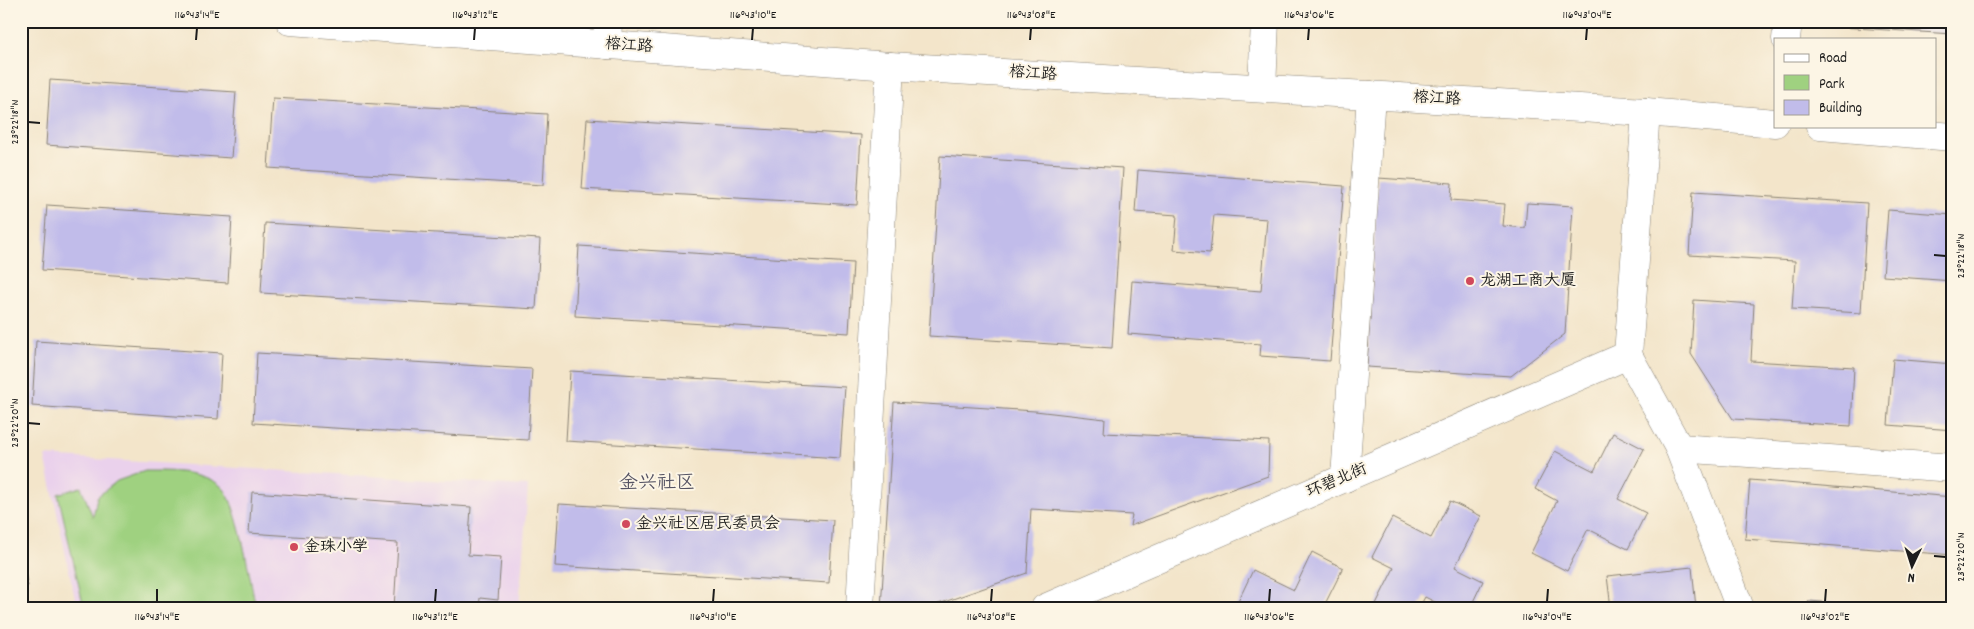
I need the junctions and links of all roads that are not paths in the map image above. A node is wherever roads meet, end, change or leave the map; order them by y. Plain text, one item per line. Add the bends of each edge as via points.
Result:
1 (290, 21) edge
2 (1265, 21) edge
3 (1788, 21) edge
4 (608, 33) edge
5 (1786, 38) edge
6 (890, 66) junction
7 (1262, 88) junction
8 (1371, 96) junction
9 (1646, 112) junction
10 (1774, 123) edge
11 (1844, 128) edge
12 (1953, 137) edge
13 (1628, 355) junction
14 (1679, 448) junction
15 (1953, 468) edge
16 (1345, 478) junction
17 (860, 608) edge
18 (1045, 608) edge
19 (1740, 608) edge

1 - 4 street, 榕江路
2 - 7 street
3 - 5 street
4 - 6 street, 榕江路
6 - 7 street, 榕江路
6 - 17 street
7 - 8 street, 榕江路
8 - 9 street, 榕江路
8 - 16 street
9 - 10 street, 榕江路
9 - 13 street
11 - 12 street
13 - 14 street
13 - 16 street, 环碧北街
14 - 15 street
14 - 19 street
16 - 18 street, 环碧北街

